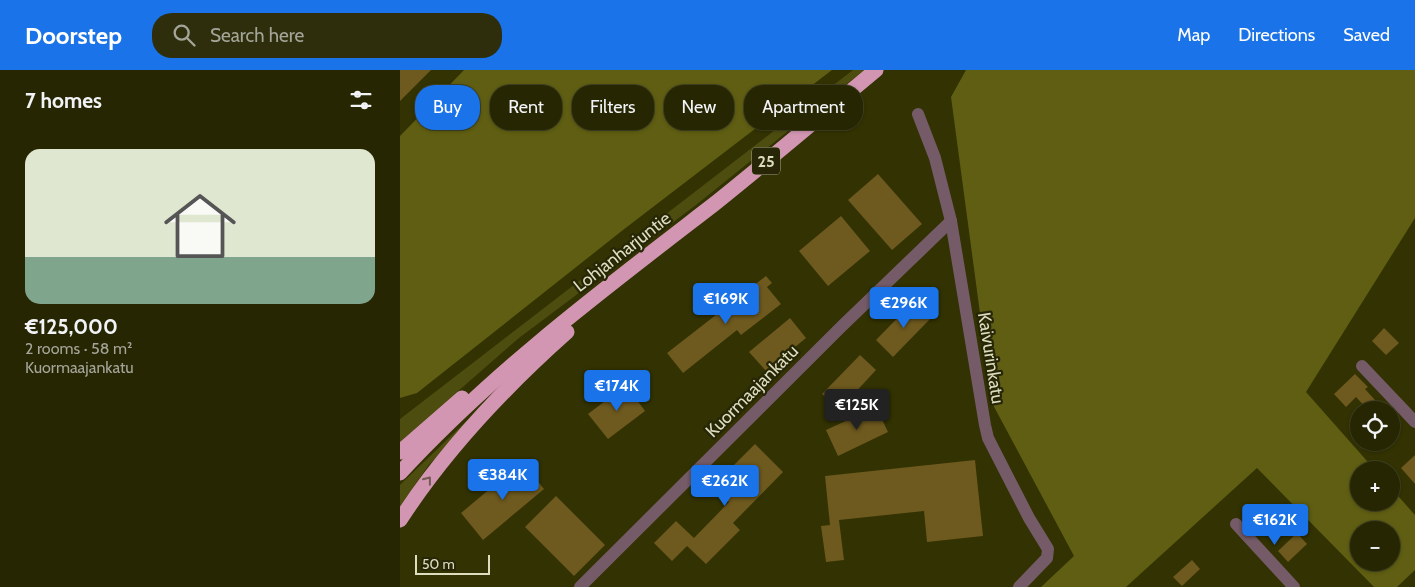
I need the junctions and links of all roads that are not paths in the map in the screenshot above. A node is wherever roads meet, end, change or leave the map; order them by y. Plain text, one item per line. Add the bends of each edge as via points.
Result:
1 (876, 70) edge
2 (918, 114) dead end
3 (951, 221) junction
4 (654, 250) junction
5 (588, 302) junction
6 (1362, 366) dead end
7 (1415, 422) edge
8 (400, 452) edge
9 (400, 473) edge
10 (400, 520) edge
11 (1236, 524) dead end
12 (580, 587) edge
13 (1019, 587) edge
14 (1294, 587) edge

1 - 4 highway, Lohjanharjuntie / 25
2 - 3 street, Kaivurinkatu via 935,158
3 - 12 street, Kuormaajankatu
3 - 13 street, Kaivurinkatu via 988,438 1048,549 1046,558
4 - 5 highway, Lohjanharjuntie / 25
10 -> 4 highway via 422,486 478,418 525,369
5 - 8 highway via 509,357
5 - 9 highway, Lohjanharjuntie / 25 via 502,375
6 - 7 street
11 - 14 street

